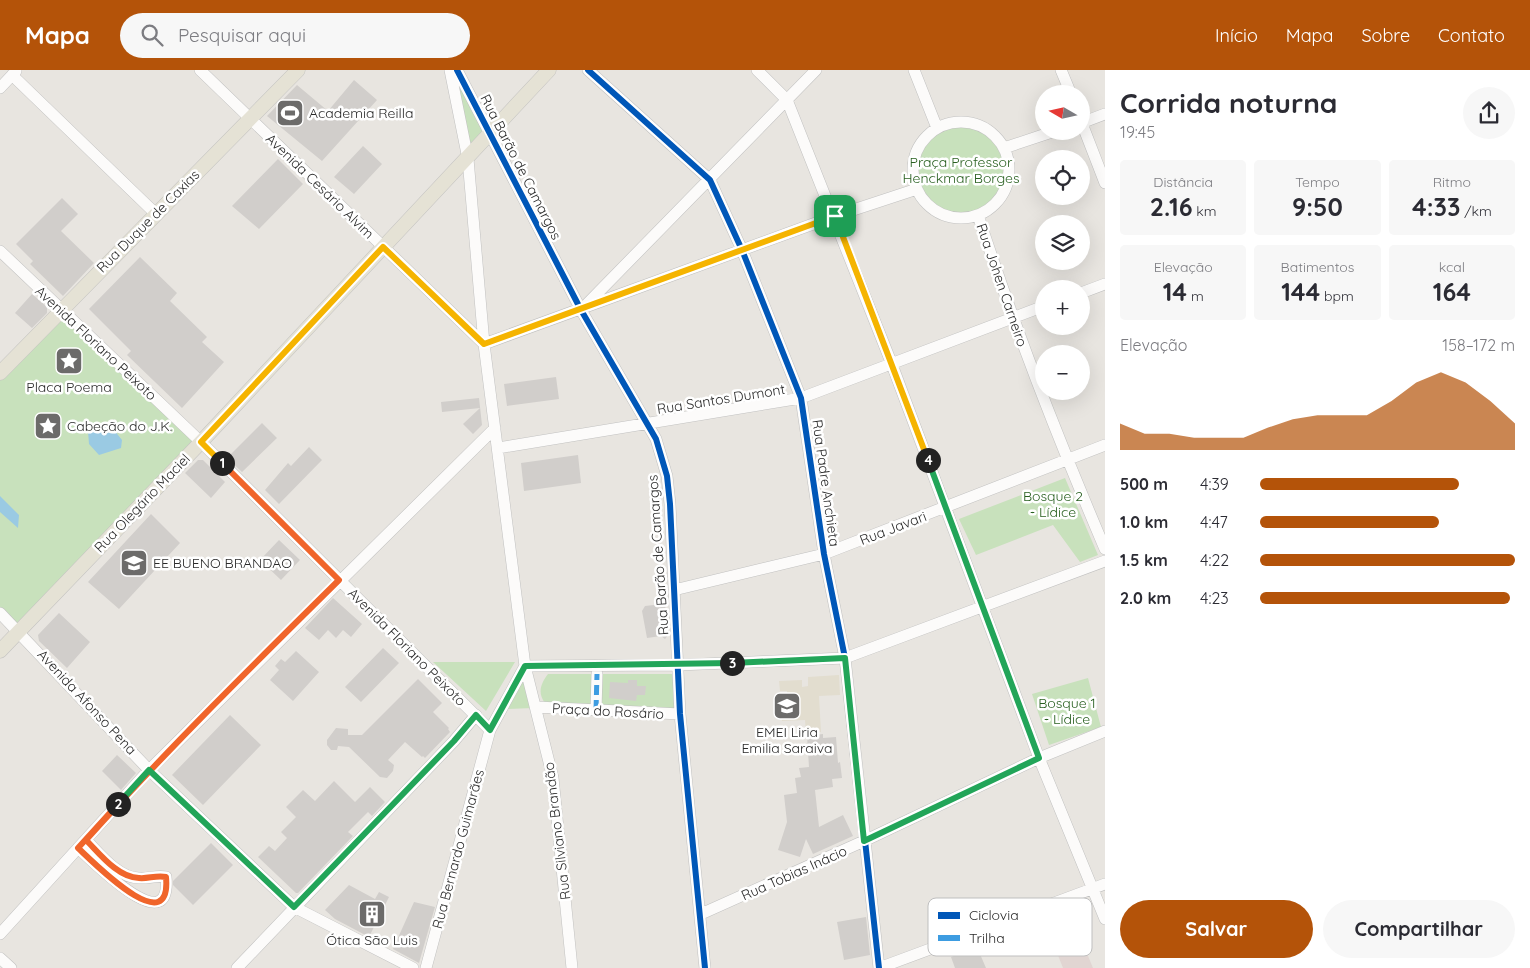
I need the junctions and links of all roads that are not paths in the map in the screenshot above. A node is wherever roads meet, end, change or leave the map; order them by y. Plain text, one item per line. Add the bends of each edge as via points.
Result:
1 (200, 70) edge
2 (298, 70) edge
3 (450, 70) edge
4 (457, 70) edge
5 (549, 70) edge
6 (588, 70) edge
7 (757, 70) edge
8 (816, 70) edge
9 (914, 70) edge
10 (1061, 70) edge
11 (14, 73) edge
12 (1067, 85) edge
13 (0, 88) edge
14 (787, 100) junction
15 (1105, 114) edge
16 (250, 118) junction
17 (1090, 119) edge
18 (937, 128) junction
19 (490, 135) junction
20 (1035, 138) edge
21 (1089, 140) edge
22 (1004, 148) junction
23 (468, 159) junction
24 (710, 180) junction
25 (1105, 183) edge
26 (917, 190) junction
27 (156, 214) junction
28 (978, 215) junction
29 (835, 216) junction
30 (383, 247) junction
31 (742, 250) junction
32 (0, 252) edge
33 (1105, 284) edge
34 (1090, 290) edge
35 (1035, 309) edge
36 (60, 310) junction
37 (581, 310) junction
38 (1012, 318) junction
39 (484, 344) junction
40 (891, 362) junction
41 (0, 373) edge
42 (801, 398) junction
43 (647, 423) junction
44 (495, 428) junction
45 (201, 442) junction
46 (1105, 445) edge
47 (498, 448) junction
48 (1066, 459) junction
49 (946, 507) junction
50 (1105, 549) edge
51 (824, 554) junction
52 (1105, 561) edge
53 (339, 580) junction
54 (674, 590) junction
55 (984, 608) junction
56 (0, 612) edge
57 (19, 630) junction
58 (0, 651) edge
59 (845, 658) junction
60 (678, 665) junction
61 (525, 666) junction
62 (597, 674) dead end
63 (537, 707) junction
64 (596, 710) junction
65 (680, 714) junction
66 (476, 715) junction
67 (490, 730) junction
68 (1105, 731) edge
69 (1039, 758) junction
70 (149, 770) junction
71 (864, 841) junction
72 (82, 844) junction
73 (1105, 884) edge
74 (1094, 889) junction
75 (1070, 898) edge
76 (294, 907) junction
77 (701, 914) junction
78 (1105, 919) edge
79 (0, 934) edge
80 (928, 950) edge
81 (0, 958) edge
82 (11, 968) edge
83 (237, 968) edge
84 (412, 968) edge
85 (426, 968) edge
86 (572, 968) edge
87 (705, 968) edge
88 (879, 968) edge

1 - 16 street, Avenida Cesário Alvim
2 - 16 main road, Rua Duque de Caxias
3 - 23 street
4 - 19 street, Rua Barão de Camargos
5 - 19 main road, Rua Olegário Maciel
6 - 24 street, Rua Padre Anchieta
7 - 14 street
8 - 14 street
9 - 18 street
10 - 12 street
11 - 13 street
11 - 27 street
14 - 24 street
14 - 29 street
15 - 17 street
16 - 27 main road, Rua Duque de Caxias
16 - 30 street, Avenida Cesário Alvim
18 - 22 street via 958,122 974,124 989,131
18 - 26 street via 918,148 913,176
19 - 23 main road, Rua Olegário Maciel
19 - 37 street, Rua Barão de Camargos
20 - 22 street
21 - 25 street
22 - 28 street via 1008,163 1005,187 992,207
23 - 30 main road, Rua Olegário Maciel
23 - 39 street
24 - 31 street, Rua Padre Anchieta
24 - 37 street
26 - 28 street via 925,202 949,217
26 - 29 street
27 - 36 main road, Rua Duque de Caxias
28 - 38 street, Rua Johen Carneiro
29 - 31 street
29 - 40 street
30 - 39 street, Avenida Cesário Alvim
30 - 45 main road, Rua Olegário Maciel
31 - 37 street
31 - 42 street, Rua Padre Anchieta
32 - 36 street, Avenida Floriano Peixoto
33 - 34 street
35 - 38 street, Rua Santos Dumont
36 - 41 main road, Rua Duque de Caxias
36 - 45 street, Avenida Floriano Peixoto
37 - 39 street
37 - 43 street, Rua Barão de Camargos
38 - 40 street, Rua Santos Dumont
38 - 48 street, Rua Johen Carneiro
39 - 44 street
40 - 42 street, Rua Santos Dumont
40 - 49 street
42 - 43 street, Rua Santos Dumont
42 - 51 street, Rua Padre Anchieta
43 - 47 street, Rua Santos Dumont
43 - 54 street, Rua Barão de Camargos via 661,452 667,476
44 - 47 street
44 - 53 street
45 - 53 street, Avenida Floriano Peixoto
45 - 57 main road, Rua Olegário Maciel
46 - 48 street, Rua Javari
47 - 61 street, Rua Silviano Brandão
48 - 49 street, Rua Javari
48 - 50 street, Rua Johen Carneiro
49 - 51 street, Rua Javari
49 - 55 street
51 - 54 street, Rua Javari
51 - 59 street, Rua Padre Anchieta
52 - 55 street
53 - 66 street, Avenida Floriano Peixoto
53 - 70 street
54 - 60 street, Rua Barão de Camargos
55 - 59 street
55 - 69 street
56 - 57 street, Avenida Afonso Pena
57 - 58 main road, Rua Olegário Maciel
57 - 70 street, Avenida Afonso Pena
59 - 60 street
59 - 71 street, Rua Padre Anchieta
60 - 61 street
60 - 65 street, Rua Barão de Camargos
61 - 63 street, Rua Silviano Brandão
61 - 67 street, Rua Bernardo Guimarães
62 - 64 street
63 - 64 street, Praça do Rosário
63 - 86 street, Rua Silviano Brandão via 553,778
64 - 65 street, Praça do Rosário
65 - 77 street, Rua Barão de Camargos
66 - 67 street, Avenida Floriano Peixoto
66 - 76 street
67 - 85 street, Rua Bernardo Guimarães
68 - 69 street, Rua Tobias Inácio
69 - 71 street, Rua Tobias Inácio
69 - 74 street
70 - 72 street
70 - 76 street, Avenida Afonso Pena
71 - 77 street, Rua Tobias Inácio
71 - 88 street, Rua Padre Anchieta
72 - 72 street via 136,898 153,902 162,898 167,888 166,877 125,875
72 - 79 street
73 - 74 street
74 - 75 street
74 - 78 street
76 - 83 street
76 - 84 street, Avenida Afonso Pena
77 - 87 street, Rua Barão de Camargos
80 - 88 street
81 - 82 street

